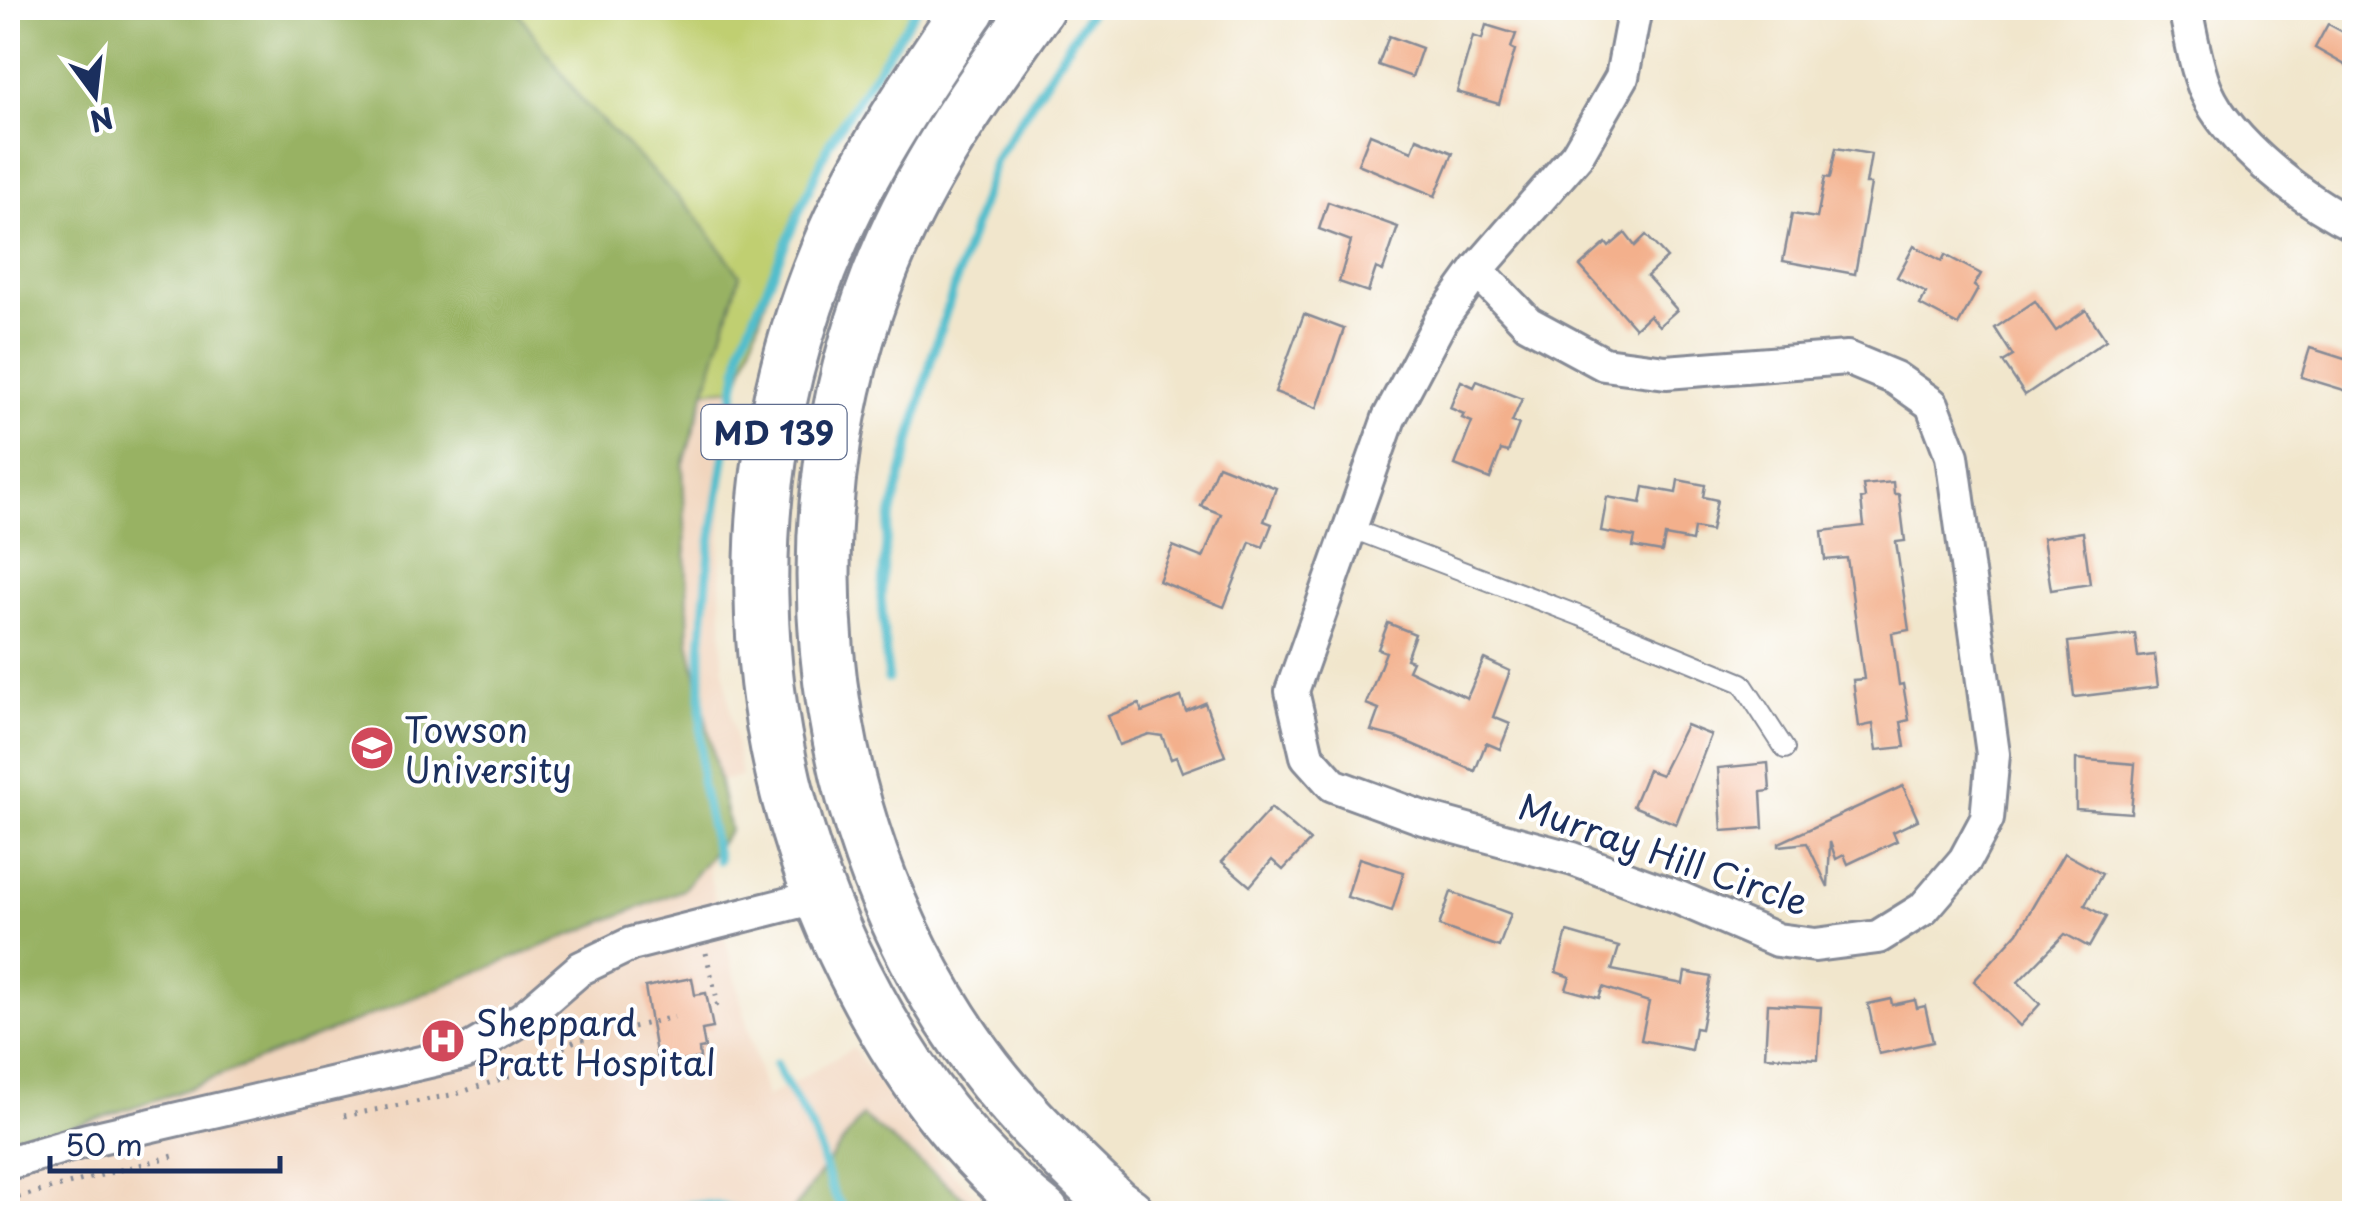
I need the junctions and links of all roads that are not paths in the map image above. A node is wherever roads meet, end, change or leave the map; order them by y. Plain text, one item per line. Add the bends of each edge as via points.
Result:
1 (969, 8) edge
2 (1037, 8) edge
3 (1636, 8) edge
4 (2185, 8) edge
5 (2354, 225) edge
6 (1477, 270) junction
7 (1350, 528) junction
8 (830, 692) junction
9 (1786, 749) dead end
10 (820, 896) junction
11 (1056, 1148) junction
12 (8, 1163) edge
13 (1043, 1214) edge
14 (1128, 1214) edge

1 - 10 main road, MD 139 via 890,129 834,235 799,330 774,430 760,554 763,655 786,790
2 - 8 main road, MD 139 via 917,192 859,334 836,429 825,520
3 - 6 street via 1622,77 1578,154
4 - 5 street via 2207,93 2228,125 2270,167
6 - 7 street, Murray Hill Circle via 1441,320 1389,418
6 - 7 street, Murray Hill Circle via 1528,323 1604,364 1666,372 1847,358 1895,378 1932,404 1952,456 1992,754 1987,819 1965,860 1923,909 1878,937 1816,945 1777,940 1573,859 1423,818 1333,784 1308,756 1292,690
7 - 9 lane via 1742,683
8 - 10 main road via 808,721 829,851
8 - 11 main road, MD 139 via 864,834 912,950 967,1044
10 - 11 main road via 860,921 927,1040 971,1097 1001,1127
10 - 12 street via 606,954 512,1026 464,1053
10 - 13 main road, MD 139 via 854,972 923,1088
11 - 14 main road, MD 139

